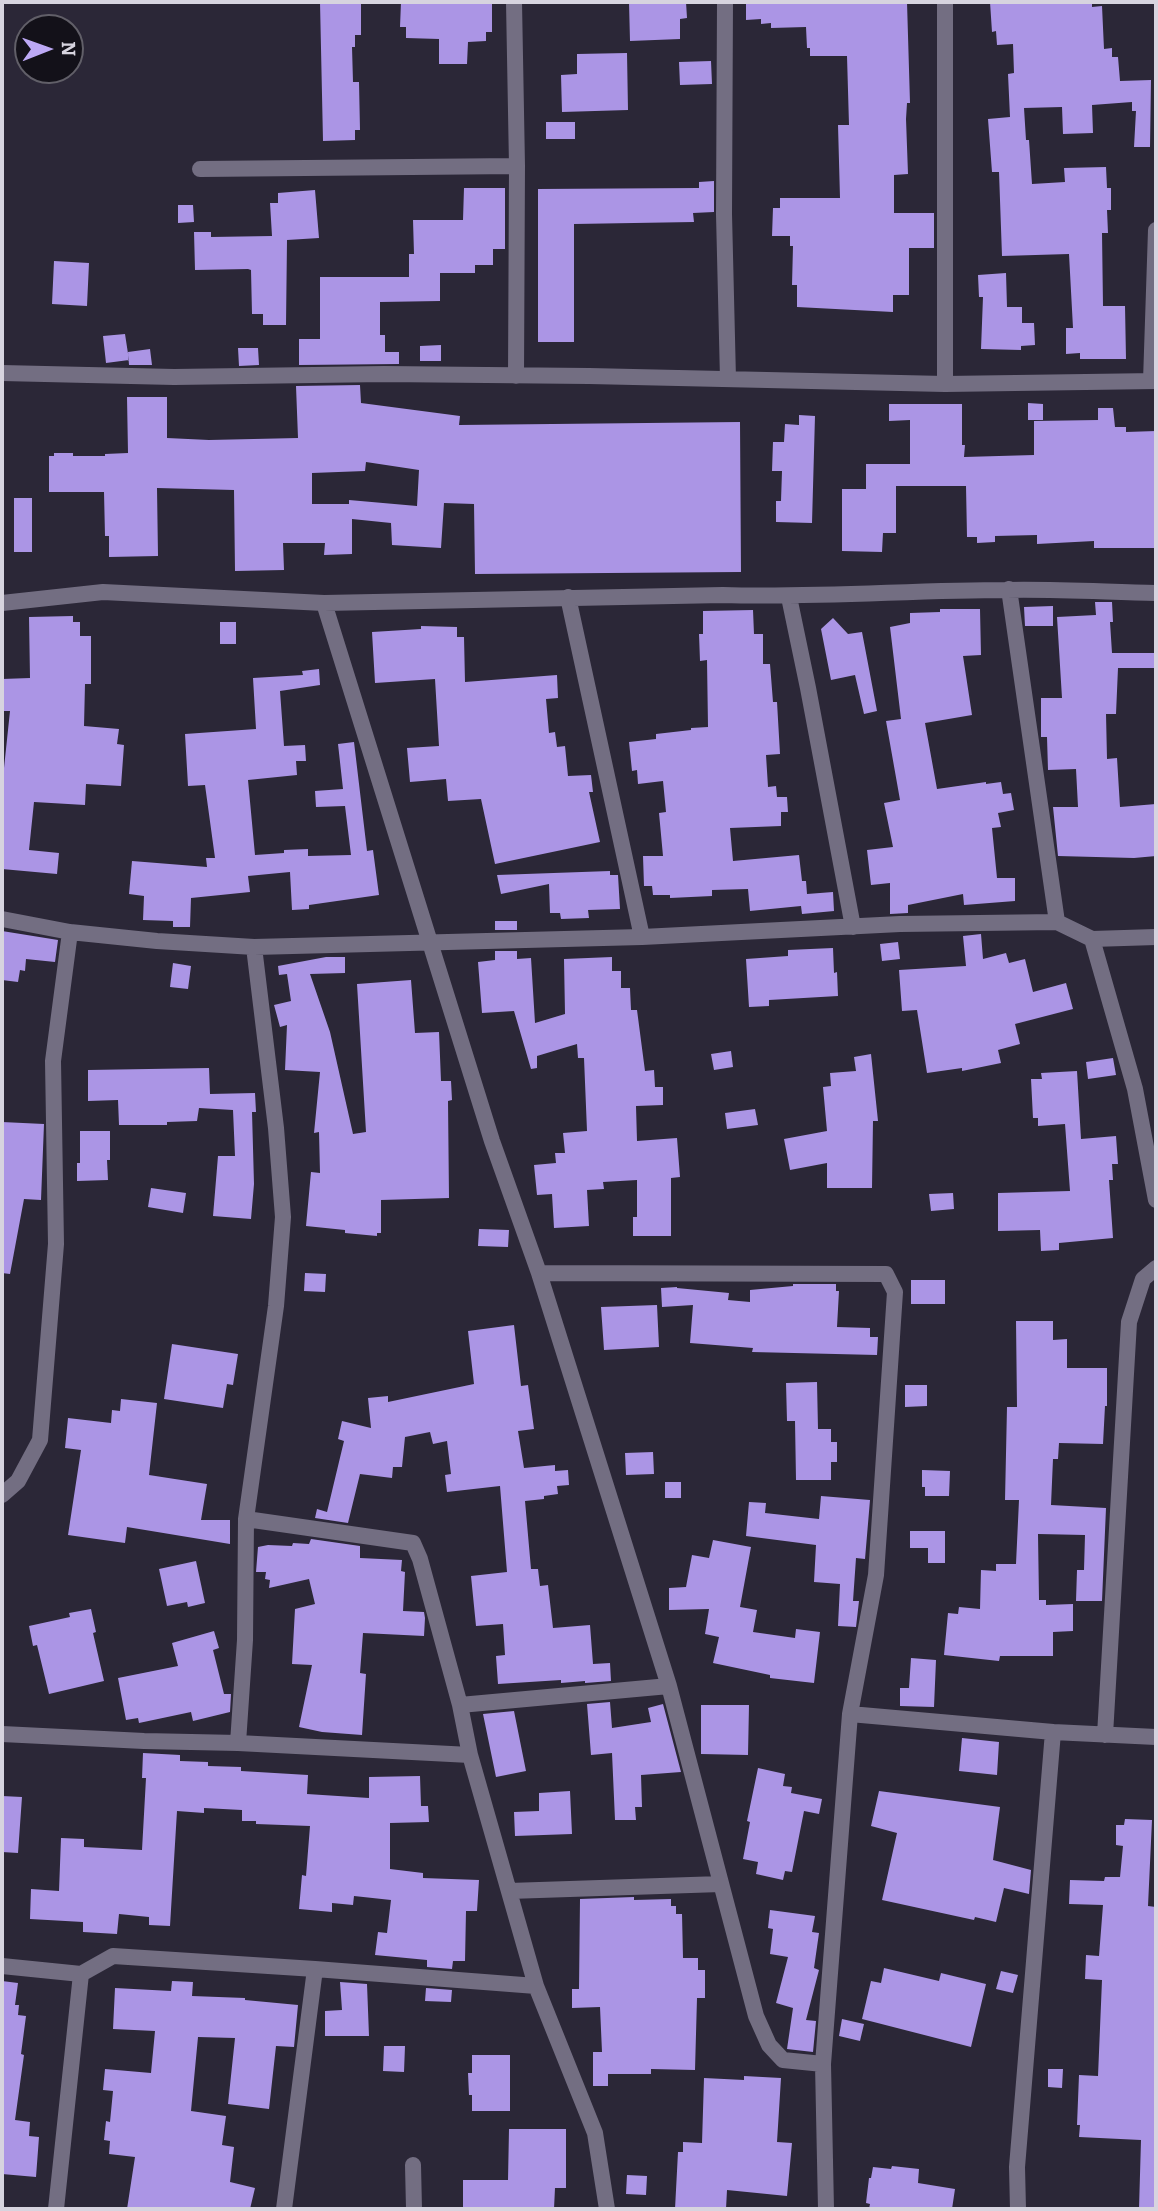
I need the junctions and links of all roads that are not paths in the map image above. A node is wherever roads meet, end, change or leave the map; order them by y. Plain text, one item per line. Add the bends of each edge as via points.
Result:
1 (513, 2) edge
2 (725, 2) edge
3 (945, 2) edge
4 (517, 166) junction
5 (200, 169) dead end
6 (1156, 230) edge
7 (2, 373) edge
8 (516, 376) junction
9 (727, 379) junction
10 (1154, 381) edge
11 (945, 384) junction
12 (1009, 589) junction
13 (1156, 593) edge
14 (568, 597) junction
15 (789, 597) junction
16 (2, 603) edge
17 (324, 603) junction
18 (2, 919) edge
19 (1057, 922) junction
20 (853, 927) junction
21 (70, 932) junction
22 (642, 937) junction
23 (1156, 937) edge
24 (1092, 939) junction
25 (431, 943) junction
26 (254, 947) junction
27 (1156, 1200) edge
28 (1156, 1268) edge
29 (539, 1273) junction
30 (2, 1495) edge
31 (246, 1519) junction
32 (669, 1686) junction
33 (460, 1704) junction
34 (850, 1714) junction
35 (1053, 1732) junction
36 (2, 1734) edge
37 (1105, 1735) junction
38 (1156, 1737) edge
39 (238, 1743) junction
40 (470, 1755) junction
41 (721, 1884) junction
42 (509, 1891) junction
43 (2, 1966) edge
44 (315, 1969) junction
45 (81, 1974) junction
46 (536, 1986) junction
47 (823, 2064) junction
48 (413, 2165) dead end
49 (56, 2209) edge
50 (284, 2209) edge
51 (414, 2209) edge
52 (607, 2209) edge
53 (826, 2209) edge
54 (1018, 2209) edge

1 - 4 street
2 - 9 street
3 - 11 street
4 - 5 street
4 - 8 street
6 - 10 street
7 - 8 street
8 - 9 street
9 - 11 street
10 - 11 street
12 - 13 street
12 - 15 street
12 - 19 street
14 - 15 street
14 - 17 street
14 - 22 street
15 - 20 street
16 - 17 street via 103,592
17 - 25 street
18 - 21 street
19 - 20 street
19 - 24 street
20 - 22 street
21 - 26 street
21 - 30 street via 52,1061 56,1244 40,1440 18,1481
22 - 25 street
23 - 24 street
24 - 27 street via 1135,1089
25 - 26 street
25 - 29 street via 492,1141
26 - 31 street via 283,1217 276,1306
28 - 37 street via 1143,1279 1129,1322
29 - 32 street
29 - 34 street via 886,1274 895,1292 876,1575
31 - 33 street via 413,1543
31 - 39 street
32 - 33 street
32 - 41 street
33 - 40 street
34 - 35 street
34 - 47 street
35 - 37 street
35 - 54 street via 1017,2167
36 - 39 street
37 - 38 street
39 - 40 street
40 - 42 street
41 - 42 street
41 - 47 street via 756,2016 769,2045 783,2060
42 - 46 street
43 - 45 street
44 - 45 street via 113,1956
44 - 46 street
44 - 50 street
45 - 49 street
46 - 52 street via 595,2133
47 - 53 street
48 - 51 street

